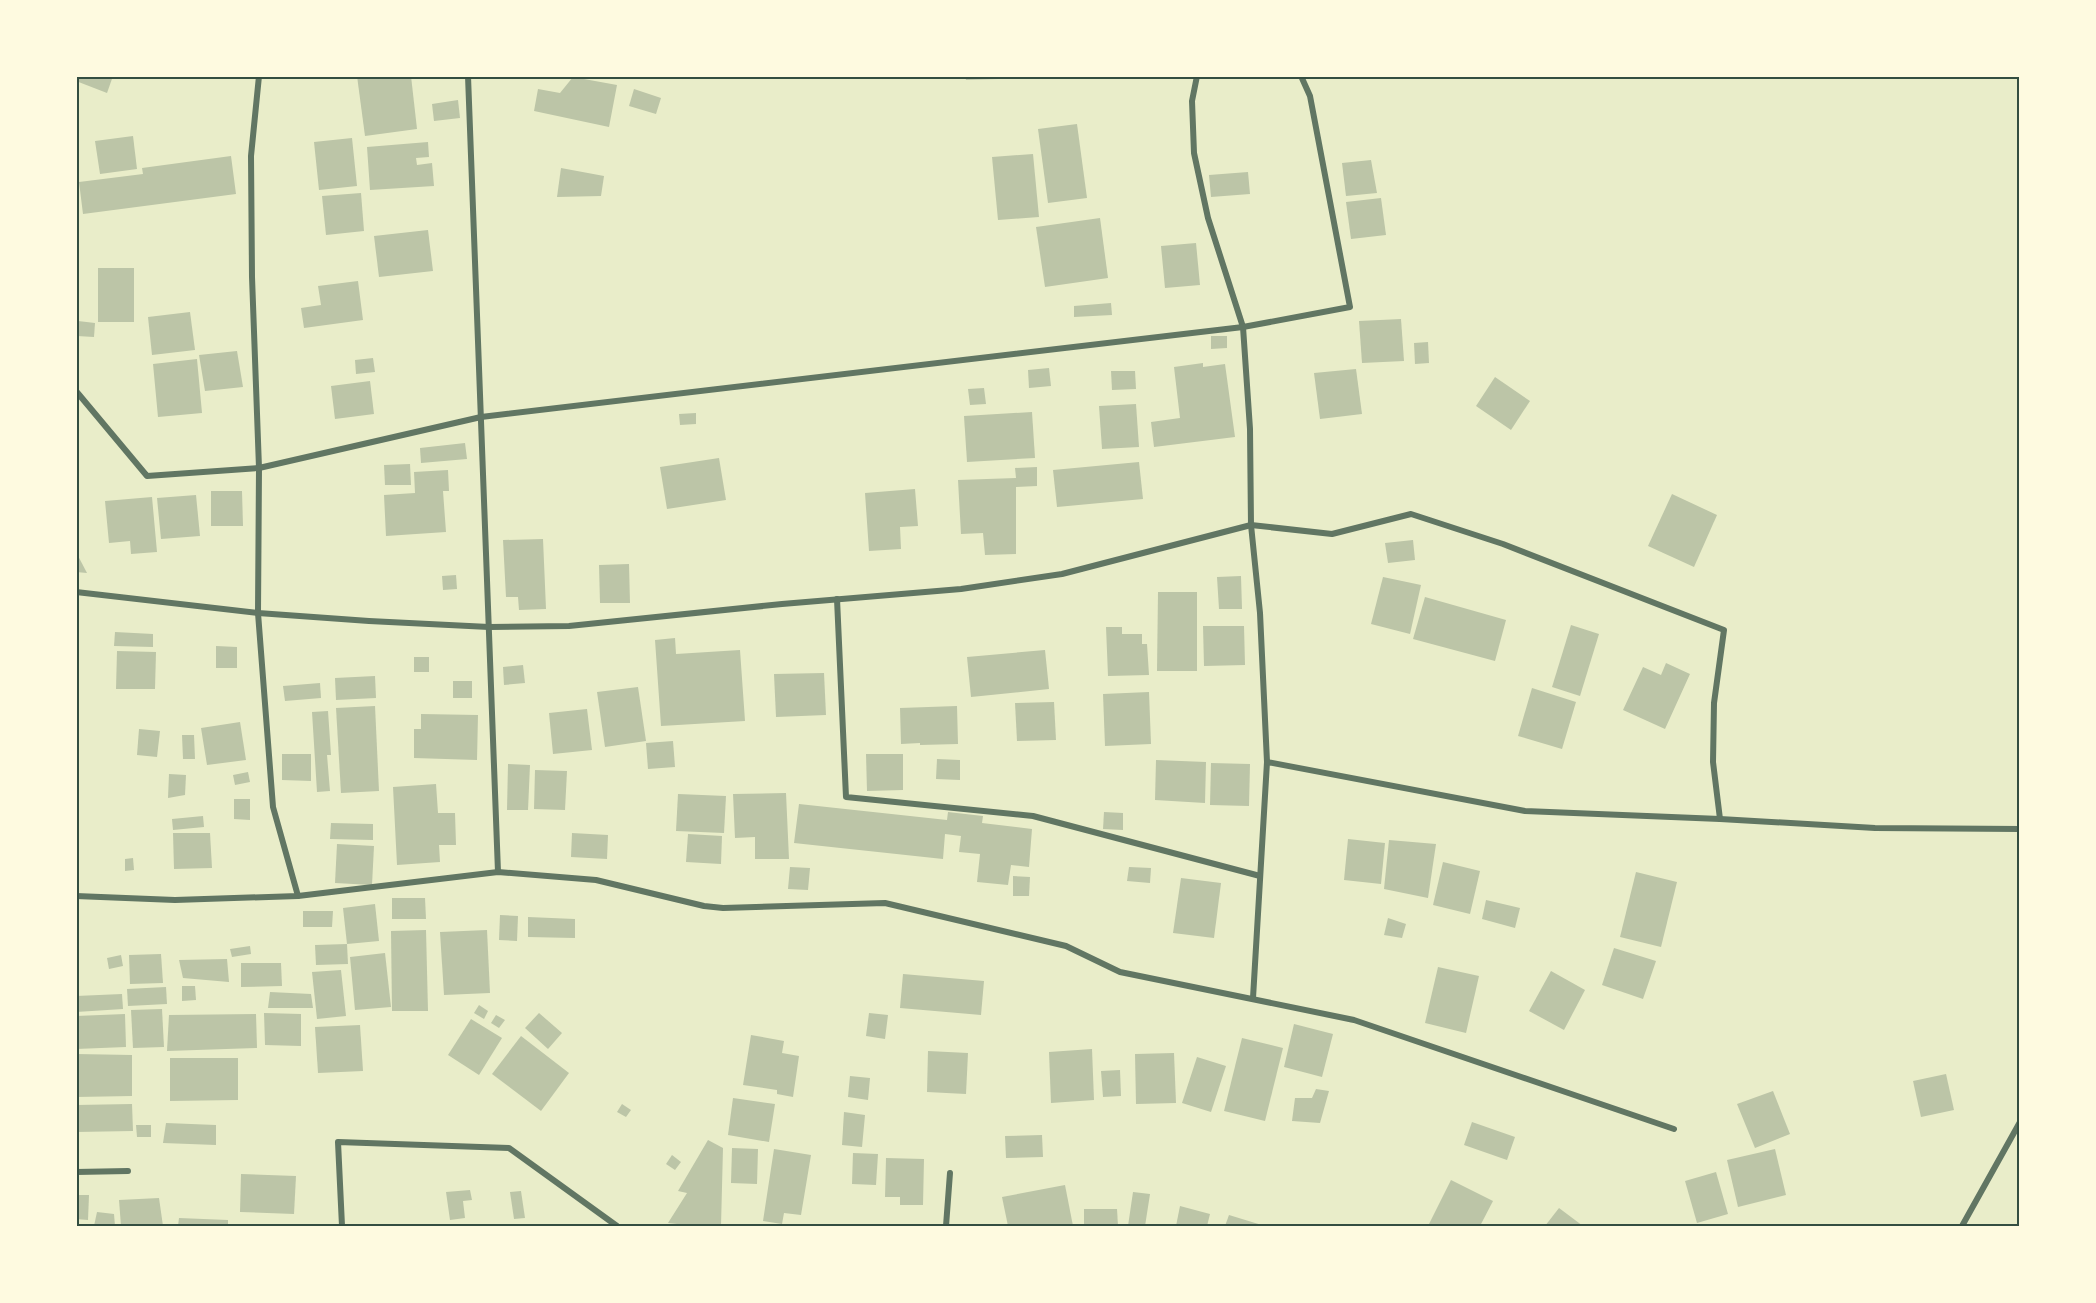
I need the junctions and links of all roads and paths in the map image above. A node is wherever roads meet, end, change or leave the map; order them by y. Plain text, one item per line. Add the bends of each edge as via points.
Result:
1 (259, 76) edge
2 (468, 76) edge
3 (1197, 76) edge
4 (1301, 76) edge
5 (1243, 327) junction
6 (76, 391) edge
7 (480, 417) junction
8 (259, 468) junction
9 (1251, 525) junction
10 (76, 592) edge
11 (837, 599) junction
12 (258, 613) junction
13 (489, 627) junction
14 (1267, 762) junction
15 (1720, 819) junction
16 (2019, 829) edge
17 (498, 872) junction
18 (1260, 876) junction
19 (76, 896) edge
20 (298, 897) junction
21 (1253, 998) junction
22 (2019, 1122) edge
23 (1674, 1130) dead end
24 (76, 1172) edge
25 (128, 1172) dead end
26 (950, 1173) dead end
27 (342, 1227) edge
28 (616, 1227) edge
29 (946, 1227) edge
30 (1962, 1227) edge

1 - 8 street via 251,156
2 - 7 street
3 - 5 street via 1192,101 1194,153 1208,218
4 - 5 street via 1310,96 1350,307
5 - 7 street
5 - 9 street
6 - 8 street via 147,476
7 - 8 street
7 - 13 street
8 - 12 street
9 - 11 street via 1062,574 961,589
9 - 14 street
9 - 15 street via 1332,534 1411,514 1503,544 1724,630 1714,704 1713,762
10 - 12 street
11 - 13 street via 569,626
11 - 18 street via 846,797 1033,816
12 - 13 street
12 - 20 street via 273,807
13 - 17 street
14 - 15 street via 1525,812
14 - 18 street
15 - 16 street via 1875,828
17 - 20 street
17 - 21 street via 596,880 723,908 885,903 1066,946 1120,972
18 - 21 street
19 - 20 street via 175,900
21 - 23 street via 1354,1020
22 - 30 street
24 - 25 street
26 - 29 street
27 - 28 street via 338,1142 509,1148

